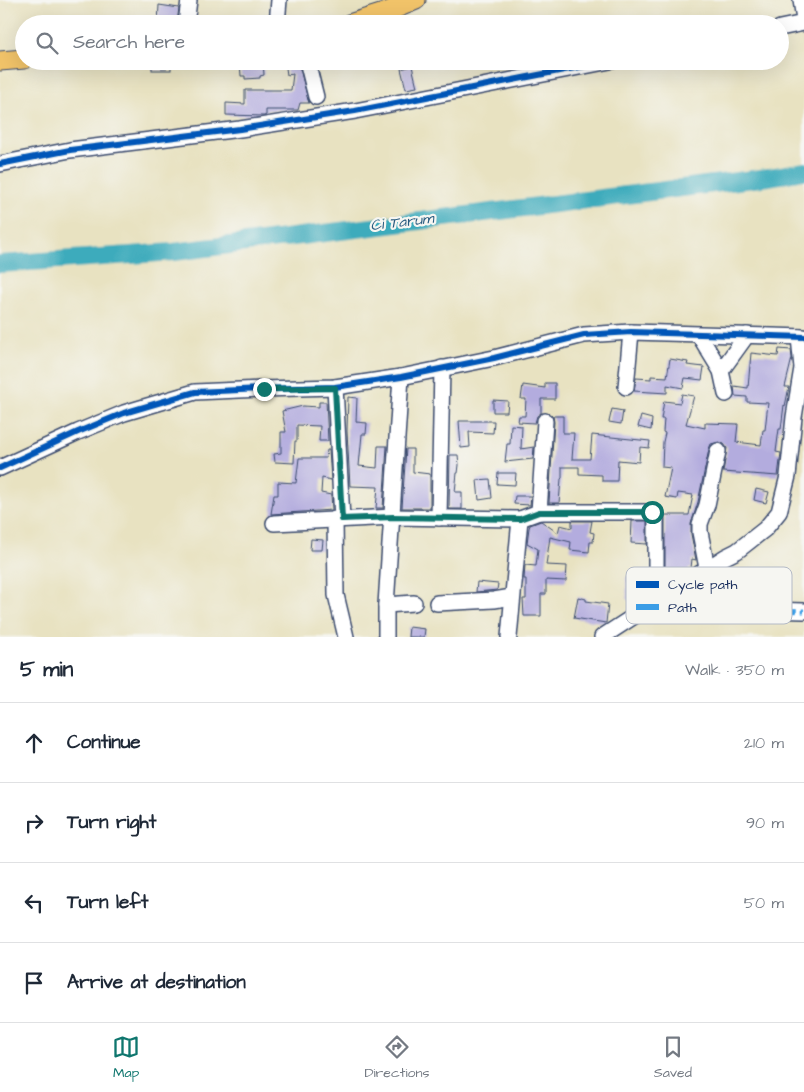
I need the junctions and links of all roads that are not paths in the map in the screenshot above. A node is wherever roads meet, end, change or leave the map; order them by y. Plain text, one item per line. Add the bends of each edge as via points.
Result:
1 (189, 0) edge
2 (279, 0) edge
3 (416, 0) edge
4 (800, 0) edge
5 (187, 15) edge
6 (278, 15) edge
7 (378, 15) edge
8 (804, 19) edge
9 (804, 24) edge
10 (789, 26) edge
11 (15, 60) edge
12 (0, 62) edge
13 (308, 70) edge
14 (563, 70) edge
15 (316, 97) dead end
16 (0, 164) edge
17 (631, 332) junction
18 (699, 335) junction
19 (747, 335) junction
20 (802, 337) edge
21 (442, 368) junction
22 (721, 371) junction
23 (401, 377) junction
24 (335, 388) junction
25 (626, 388) dead end
26 (726, 394) dead end
27 (546, 421) dead end
28 (718, 451) dead end
29 (0, 468) edge
30 (539, 512) junction
31 (393, 517) junction
32 (439, 518) junction
33 (338, 519) junction
34 (520, 519) junction
35 (274, 523) dead end
36 (655, 567) edge
37 (707, 567) edge
38 (709, 567) edge
39 (512, 597) junction
40 (414, 603) dead end
41 (437, 603) dead end
42 (386, 605) junction
43 (626, 621) edge
44 (346, 637) edge
45 (386, 637) edge
46 (509, 637) edge
47 (602, 637) edge

1 - 5 street
2 - 6 street
3 - 7 main road
4 - 8 street
9 - 10 street
11 - 12 main road
13 - 15 street
14 - 16 street via 345,112 70,150
17 - 18 street
17 - 21 street via 584,335
17 - 25 street
18 - 19 street
18 - 22 street
19 - 20 street
19 - 22 street
20 - 38 street via 802,368 788,476 778,512 752,540
21 - 23 street
21 - 32 street
22 - 26 street
23 - 24 street
23 - 31 street
24 - 29 street via 195,392 124,413
24 - 33 street
27 - 30 street
28 - 37 street via 700,524
30 - 34 street
30 - 36 street via 655,513
31 - 32 street
31 - 33 street
31 - 42 street
32 - 34 street
33 - 35 street
33 - 44 street via 336,595
34 - 39 street
39 - 41 street
39 - 46 street
40 - 42 street
42 - 45 street
43 - 47 street

